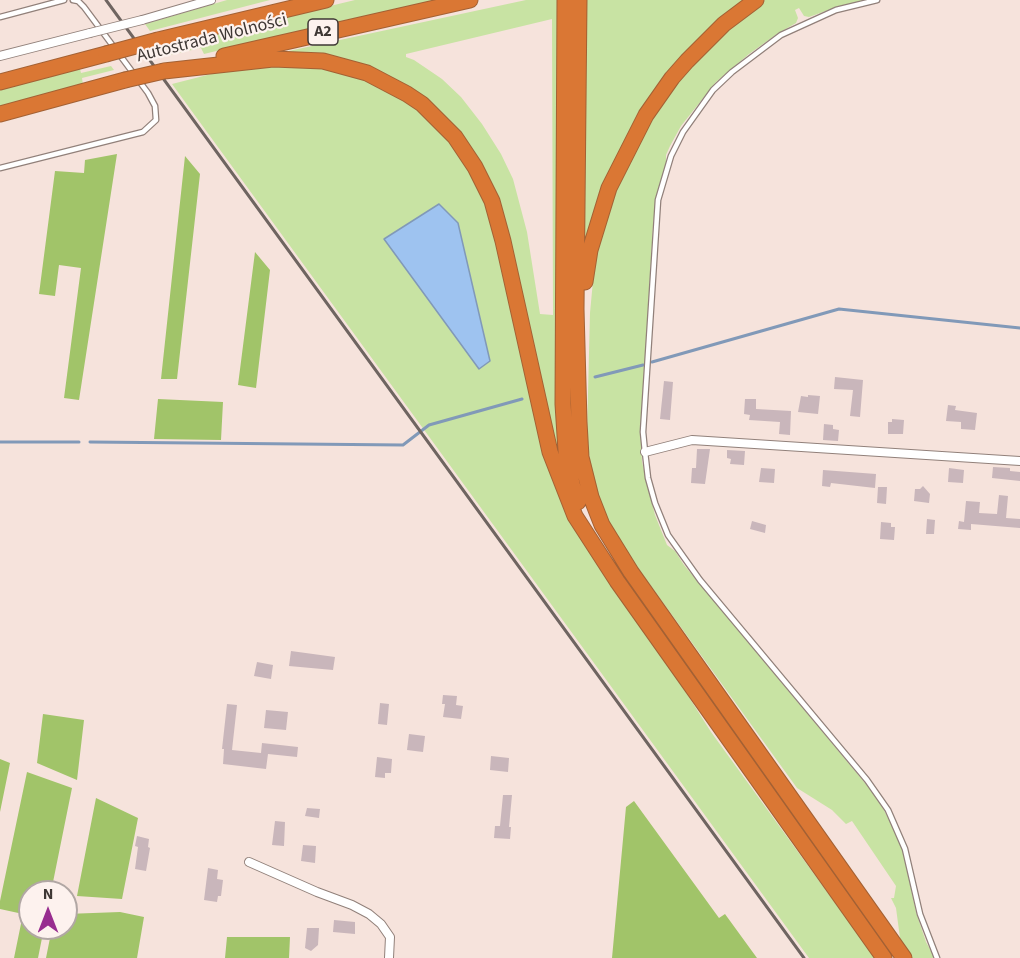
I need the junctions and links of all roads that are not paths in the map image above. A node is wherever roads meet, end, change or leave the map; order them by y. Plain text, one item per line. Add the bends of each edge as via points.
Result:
1 (64, 0) edge
2 (74, 0) edge
3 (211, 0) edge
4 (326, 0) edge
5 (470, 0) edge
6 (565, 0) edge
7 (579, 0) edge
8 (756, 0) edge
9 (877, 0) edge
10 (0, 17) edge
11 (0, 56) edge
12 (174, 69) junction
13 (0, 82) edge
14 (0, 114) edge
15 (0, 168) edge
16 (578, 363) junction
17 (645, 452) junction
18 (1020, 461) edge
19 (596, 548) junction
20 (249, 862) dead end
21 (389, 958) edge
22 (884, 958) edge
23 (904, 958) edge
24 (938, 958) edge

1 - 10 lane
2 - 15 lane via 84,7 148,93 155,106 156,120 142,132
3 - 11 street, bridge
4 - 13 highway, Autostrada Wolności / A2, bridge
5 - 12 highway, Autostrada Wolności / A2
6 - 19 highway via 564,428 572,484
7 - 16 highway
8 - 16 highway via 717,31 672,78 622,159 590,250
9 - 17 lane via 836,10 781,35 713,90 683,132 658,200 643,432
12 - 14 highway, Autostrada Wolności / A2, bridge
12 - 19 highway via 273,59 314,60 349,67 407,94 455,137 492,201 549,452 575,516
16 - 23 highway via 581,457 602,525 631,572
17 - 18 street via 692,440
17 - 24 lane via 653,495 668,536 888,810 905,849 920,914
19 - 22 highway
20 - 21 street via 369,914 390,937

